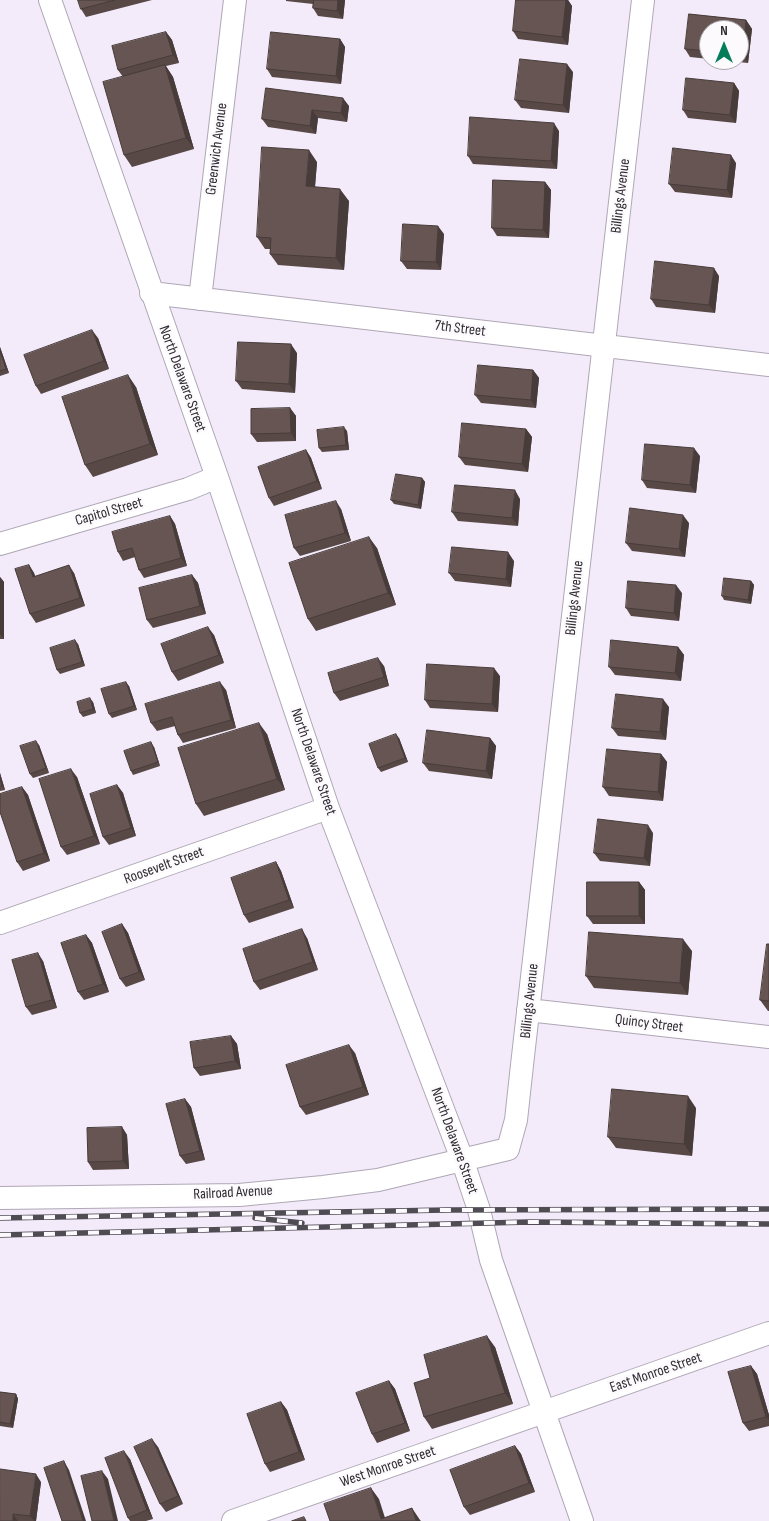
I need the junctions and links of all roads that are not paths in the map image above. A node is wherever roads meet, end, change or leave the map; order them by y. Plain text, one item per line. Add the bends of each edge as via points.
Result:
1 (50, 0) edge
2 (235, 0) edge
3 (643, 0) edge
4 (151, 293) junction
5 (200, 299) junction
6 (604, 346) junction
7 (769, 365) edge
8 (217, 477) junction
9 (0, 544) edge
10 (328, 808) junction
11 (0, 923) edge
12 (528, 1010) junction
13 (769, 1037) edge
14 (462, 1159) junction
15 (0, 1198) edge
16 (769, 1333) edge
17 (544, 1412) junction
18 (233, 1521) edge
19 (582, 1521) edge

1 - 4 street, North Delaware Street
2 - 5 street, Greenwich Avenue
3 - 6 street, Billings Avenue
4 - 5 street, 7th Street
4 - 8 street, North Delaware Street
5 - 6 street, 7th Street
6 - 7 street, 7th Street
6 - 12 street, Billings Avenue
8 - 9 street, Capitol Street via 188,489
8 - 10 street, North Delaware Street
10 - 11 street, Roosevelt Street
10 - 14 street, North Delaware Street
12 - 13 street, Quincy Street
12 - 14 street, Billings Avenue via 516,1120 508,1149
14 - 15 street, Railroad Avenue via 378,1180 239,1195
14 - 17 street, North Delaware Street via 491,1260
16 - 17 street, East Monroe Street
17 - 18 street, West Monroe Street
17 - 19 street, North Delaware Street

